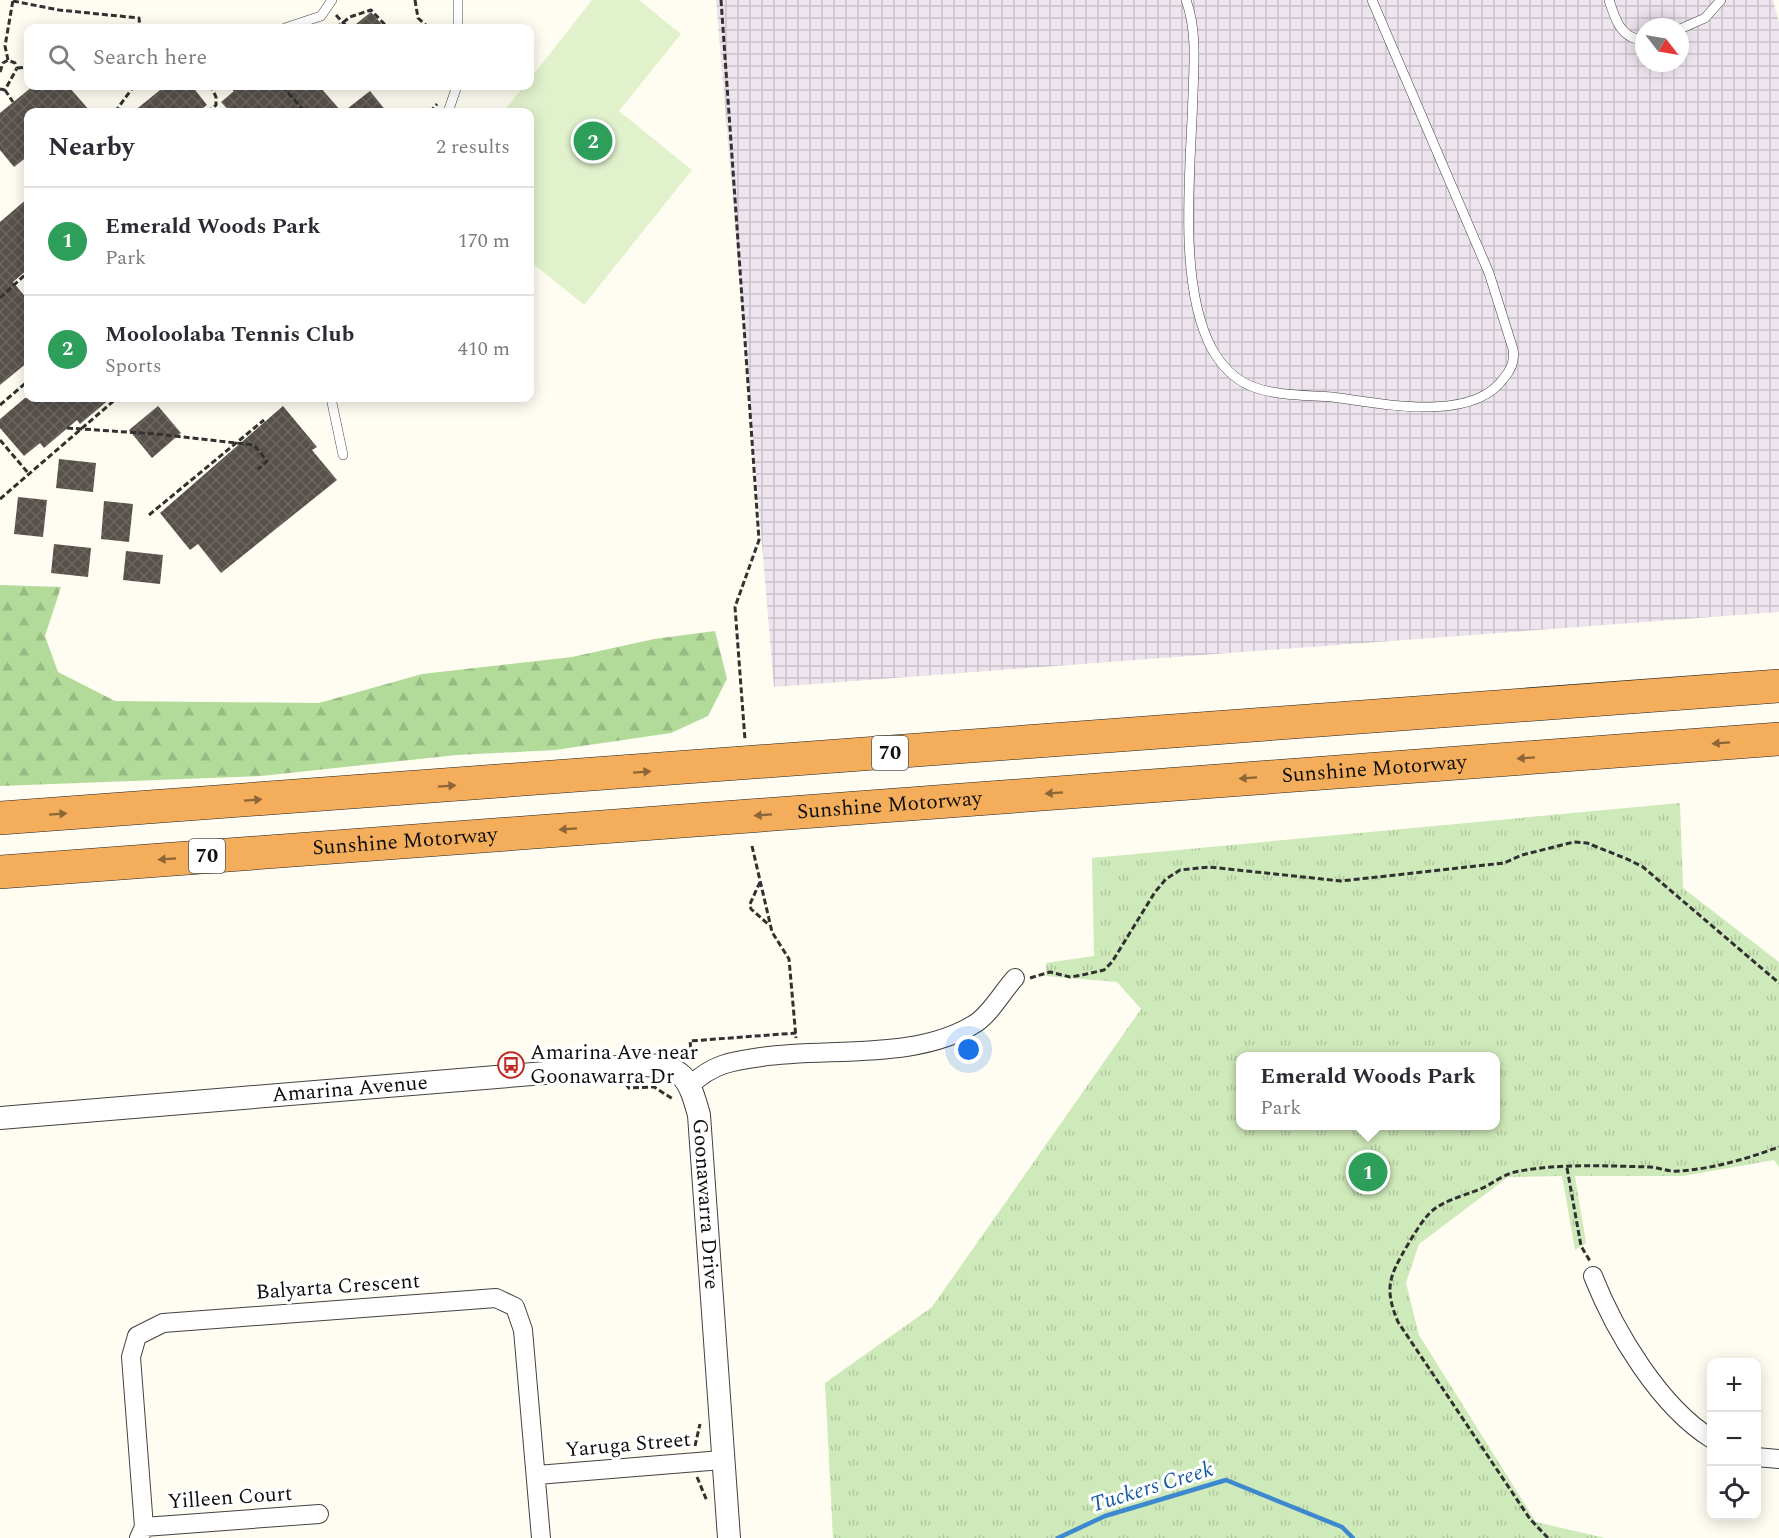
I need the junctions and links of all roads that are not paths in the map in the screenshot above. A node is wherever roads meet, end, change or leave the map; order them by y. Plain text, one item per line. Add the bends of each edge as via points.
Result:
1 (332, 0) edge
2 (458, 0) edge
3 (1186, 0) edge
4 (1372, 0) edge
5 (1609, 0) edge
6 (1721, 0) edge
7 (297, 24) edge
8 (458, 24) edge
9 (1689, 25) edge
10 (1635, 38) edge
11 (456, 90) edge
12 (449, 108) edge
13 (332, 402) edge
14 (343, 455) dead end
15 (1779, 686) edge
16 (1779, 739) edge
17 (0, 818) edge
18 (0, 872) edge
19 (1015, 978) road end
20 (691, 1085) junction
21 (0, 1118) edge
22 (1593, 1276) road end
23 (1707, 1436) edge
24 (1761, 1457) edge
25 (1779, 1459) edge
26 (722, 1460) junction
27 (537, 1474) junction
28 (319, 1514) dead end
29 (141, 1533) edge
30 (541, 1538) edge
31 (729, 1538) edge

1 - 7 lane via 321,16
2 - 8 lane
3 - 4 lane via 1195,47 1192,267 1202,323 1220,361 1242,381 1270,391 1409,406 1472,401 1489,394 1503,380 1513,361 1513,349 1489,273
5 - 10 lane via 1620,28
6 - 9 lane via 1705,18
11 - 12 lane
13 - 14 lane
17 -> 15 highway, 70
16 -> 18 highway, Sunshine Motorway / 70
19 - 20 street via 977,1022 938,1040 893,1049 796,1042 722,1063
20 - 21 street, Amarina Avenue via 669,1067 642,1065
20 - 26 street, Goonawarra Drive via 699,1115
22 - 23 street via 1614,1322 1664,1398 1682,1418
24 - 25 street
26 - 27 street, Yaruga Street
26 - 31 street, Goonawarra Drive
27 - 29 street, Balyarta Crescent via 523,1330 515,1307 496,1298 163,1323 136,1336 131,1357
27 - 30 street, Balyarta Crescent
28 - 29 street, Yilleen Court

